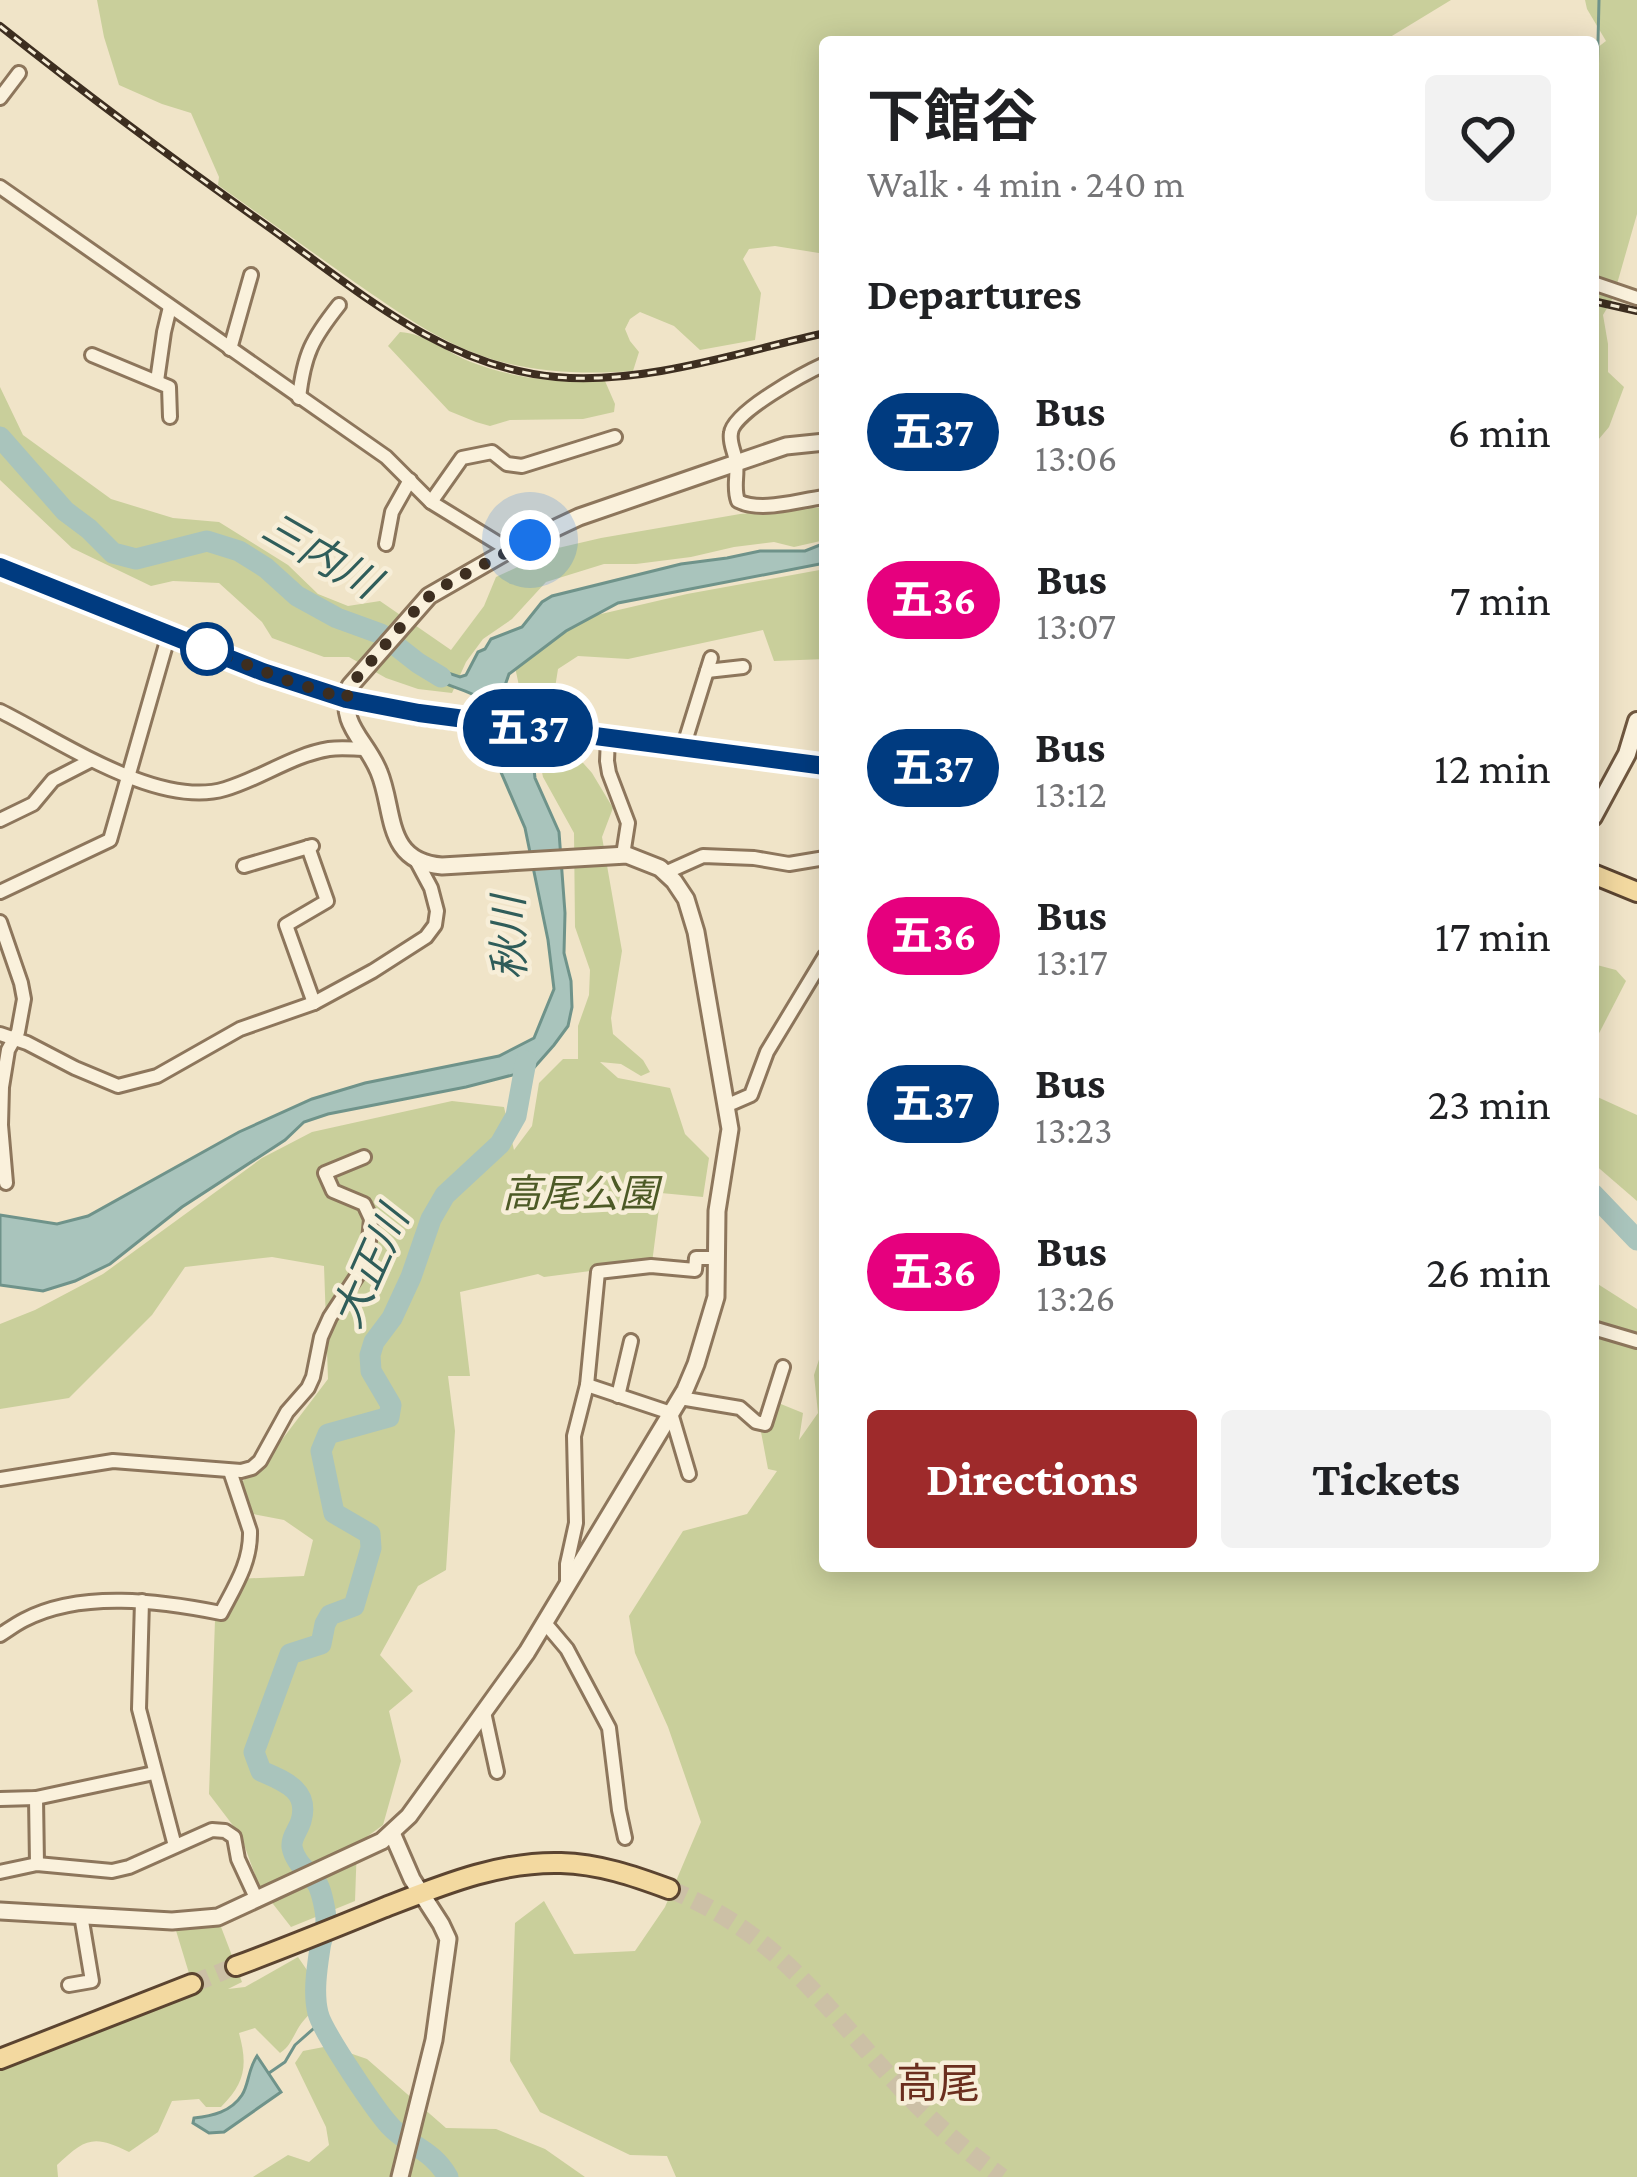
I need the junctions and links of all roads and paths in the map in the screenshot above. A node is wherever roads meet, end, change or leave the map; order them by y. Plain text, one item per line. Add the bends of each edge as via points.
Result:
1 (19, 73) dead end
2 (0, 98) edge
3 (0, 187) edge
4 (251, 275) dead end
5 (1599, 285) edge
6 (1637, 298) edge
7 (339, 305) dead end
8 (170, 307) junction
9 (230, 349) junction
10 (92, 355) dead end
11 (819, 367) edge
12 (158, 381) junction
13 (299, 398) junction
14 (170, 417) dead end
15 (615, 437) dead end
16 (819, 443) edge
17 (736, 463) junction
18 (410, 480) junction
19 (819, 497) edge
20 (431, 502) junction
21 (386, 544) dead end
22 (509, 550) junction
23 (0, 567) edge
24 (169, 634) junction
25 (743, 667) dead end
26 (346, 699) junction
27 (0, 711) edge
28 (1637, 721) edge
29 (608, 738) junction
30 (683, 748) junction
31 (367, 749) junction
32 (90, 761) junction
33 (1630, 764) edge
34 (819, 765) edge
35 (128, 775) junction
36 (1599, 808) edge
37 (0, 820) edge
38 (623, 855) junction
39 (819, 859) edge
40 (416, 860) junction
41 (244, 866) dead end
42 (665, 873) junction
43 (1599, 876) edge
44 (0, 892) edge
45 (1637, 892) edge
46 (0, 922) edge
47 (819, 966) edge
48 (314, 1003) junction
49 (7, 1036) edge
50 (728, 1105) junction
51 (364, 1157) dead end
52 (6, 1183) dead end
53 (717, 1258) junction
54 (1599, 1330) edge
55 (632, 1341) dead end
56 (1637, 1341) edge
57 (782, 1367) dead end
58 (587, 1385) junction
59 (618, 1396) junction
60 (675, 1406) junction
61 (230, 1471) junction
62 (689, 1474) dead end
63 (0, 1479) edge
64 (567, 1587) junction
65 (142, 1601) junction
66 (545, 1623) junction
67 (0, 1635) edge
68 (484, 1712) junction
69 (497, 1772) dead end
70 (154, 1773) junction
71 (0, 1798) edge
72 (36, 1798) junction
73 (392, 1833) junction
74 (626, 1838) dead end
75 (175, 1846) junction
76 (37, 1864) junction
77 (0, 1872) edge
78 (669, 1888) tunnel mouth
79 (422, 1893) junction
80 (264, 1897) junction
81 (0, 1910) edge
82 (81, 1916) junction
83 (236, 1966) tunnel mouth
84 (192, 1984) tunnel mouth
85 (69, 1985) dead end
86 (0, 2059) edge
87 (400, 2177) edge

1 - 2 street
3 - 8 street
4 - 9 street
5 - 6 street
7 - 13 street via 312,341
8 - 9 street
8 - 12 street
9 - 13 street
10 - 12 street
11 - 17 street via 733,425
12 - 14 street via 169,387
13 - 18 street
15 - 20 street via 522,466 492,452 462,458
16 - 17 street
17 - 19 street via 737,501 749,506
17 - 22 street
18 - 20 street
18 - 21 street
20 - 22 street
22 - 26 street via 434,592 376,653
23 - 24 main road
24 - 26 main road
24 - 35 street
25 - 30 street via 709,665
26 - 29 main road
26 - 31 street via 349,723
27 - 32 street
28 - 33 main road
29 - 30 main road
29 - 38 street via 609,773 628,824
30 - 34 main road
31 - 35 street via 314,753 209,793
31 - 40 street via 394,833
32 - 35 street
32 - 37 street
33 - 36 main road
35 - 44 street via 110,840
38 - 40 street via 442,866
38 - 42 street
39 - 42 street via 704,856
40 - 48 street via 437,911 433,930
41 - 48 street via 312,846 327,901 286,926
42 - 50 street via 694,922
43 - 45 main road
46 - 49 street via 23,999 18,1032
47 - 50 street via 751,1095
48 - 49 street via 240,1029 157,1076 118,1085
49 - 52 street
50 - 53 street
51 - 61 street via 325,1173 333,1191 364,1204 370,1219 361,1270 321,1337 308,1388 260,1461
53 - 58 street via 696,1258 695,1270 598,1272
53 - 60 street via 710,1322
54 - 56 street
55 - 59 street
57 - 60 street via 765,1424 740,1408
58 - 59 street
58 - 64 street via 574,1436 576,1523
59 - 60 street
60 - 62 street
60 - 64 street
61 - 63 street via 108,1461
61 - 65 street via 250,1541 221,1613
64 - 66 street
65 - 67 street via 54,1608
65 - 70 street via 139,1709
66 - 68 street
66 - 74 street via 609,1728
68 - 69 street
68 - 73 street
70 - 72 street
70 - 75 street
71 - 72 street
72 - 76 street
73 - 79 street
73 - 80 street
75 - 76 street via 112,1871
75 - 80 street via 226,1831
76 - 77 street
78 - 79 main road via 560,1862 506,1867
79 - 83 main road
79 - 87 street via 448,1946
80 - 82 street via 201,1920
81 - 82 street
82 - 85 street via 92,1982
84 - 86 main road

